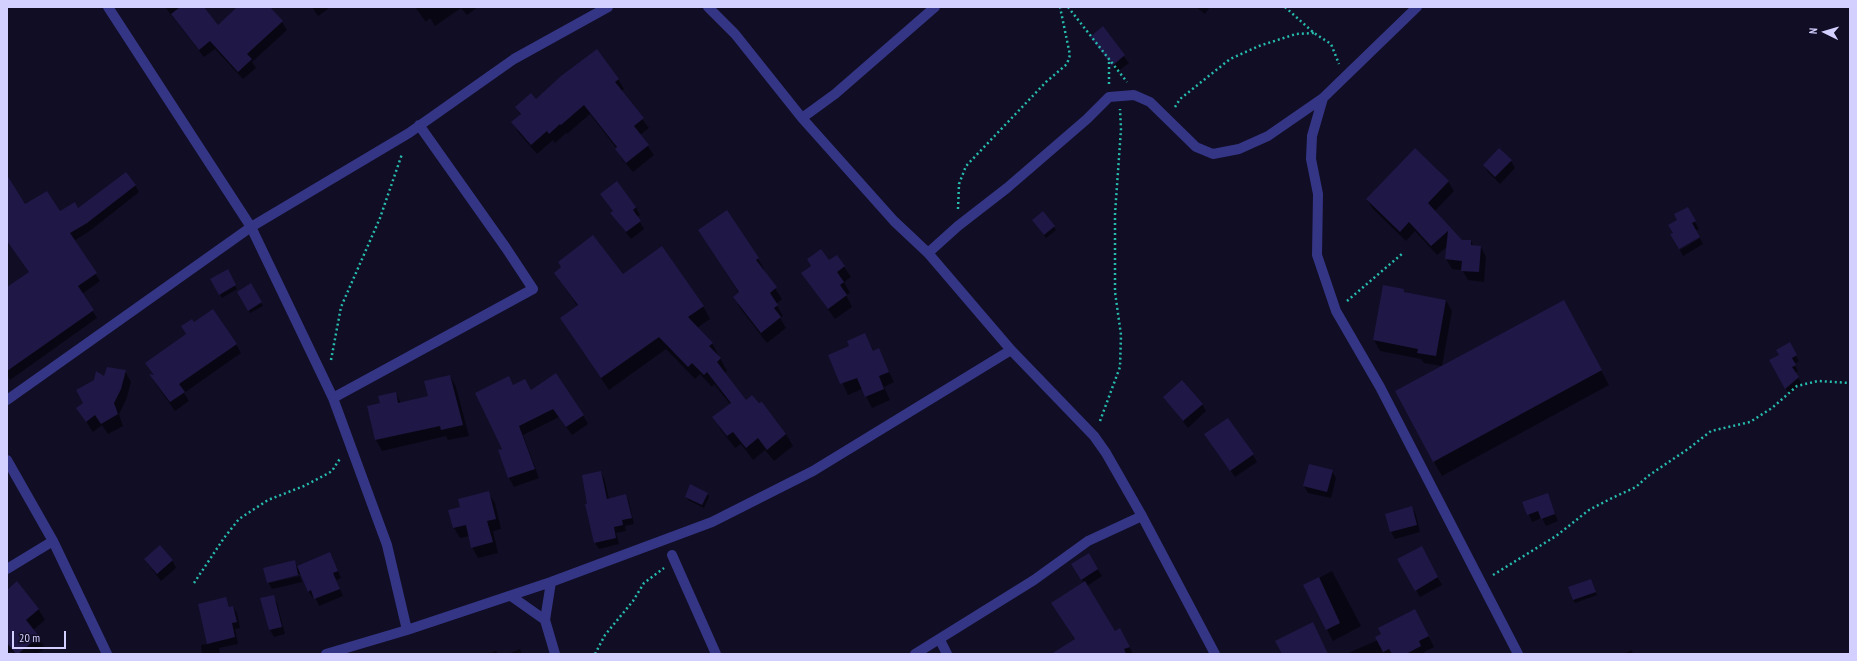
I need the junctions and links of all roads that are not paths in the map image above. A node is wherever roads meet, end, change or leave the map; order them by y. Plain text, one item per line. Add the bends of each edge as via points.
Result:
1 (108, 7) edge
2 (608, 7) edge
3 (708, 7) edge
4 (935, 7) edge
5 (1417, 7) edge
6 (1323, 98) junction
7 (802, 118) junction
8 (418, 125) junction
9 (251, 228) junction
10 (928, 253) junction
11 (1011, 350) junction
12 (333, 398) junction
13 (7, 400) edge
14 (7, 460) edge
15 (1142, 516) junction
16 (53, 541) junction
17 (672, 554) road end
18 (7, 569) edge
19 (551, 582) junction
20 (511, 596) junction
21 (545, 620) junction
22 (407, 630) junction
23 (940, 640) junction
24 (108, 654) edge
25 (326, 654) edge
26 (556, 654) edge
27 (716, 654) edge
28 (916, 654) edge
29 (947, 654) edge
30 (1215, 654) edge
31 (1518, 654) edge

1 - 9 street
2 - 8 street via 514,59
3 - 7 street via 735,34
4 - 7 street via 834,94
5 - 6 street
6 - 10 street via 1268,136 1239,149 1213,154 1196,147 1150,102 1134,95 1114,97
6 - 31 street via 1312,136 1311,160 1318,194 1317,256 1336,311 1380,387
7 - 10 street via 894,221
8 - 9 street via 409,133
8 - 12 street via 533,289
9 - 12 street
9 - 13 street
10 - 11 street
11 - 15 street via 1094,436
11 - 19 street via 813,470 712,522
12 - 22 street via 387,545
14 - 16 street
15 - 23 street via 1088,541 1034,580
15 - 30 street
16 - 18 street
16 - 24 street
17 - 27 street
19 - 20 street
19 - 21 street
20 - 21 street
20 - 22 street
21 - 26 street
22 - 25 street
23 - 28 street
23 - 29 street

